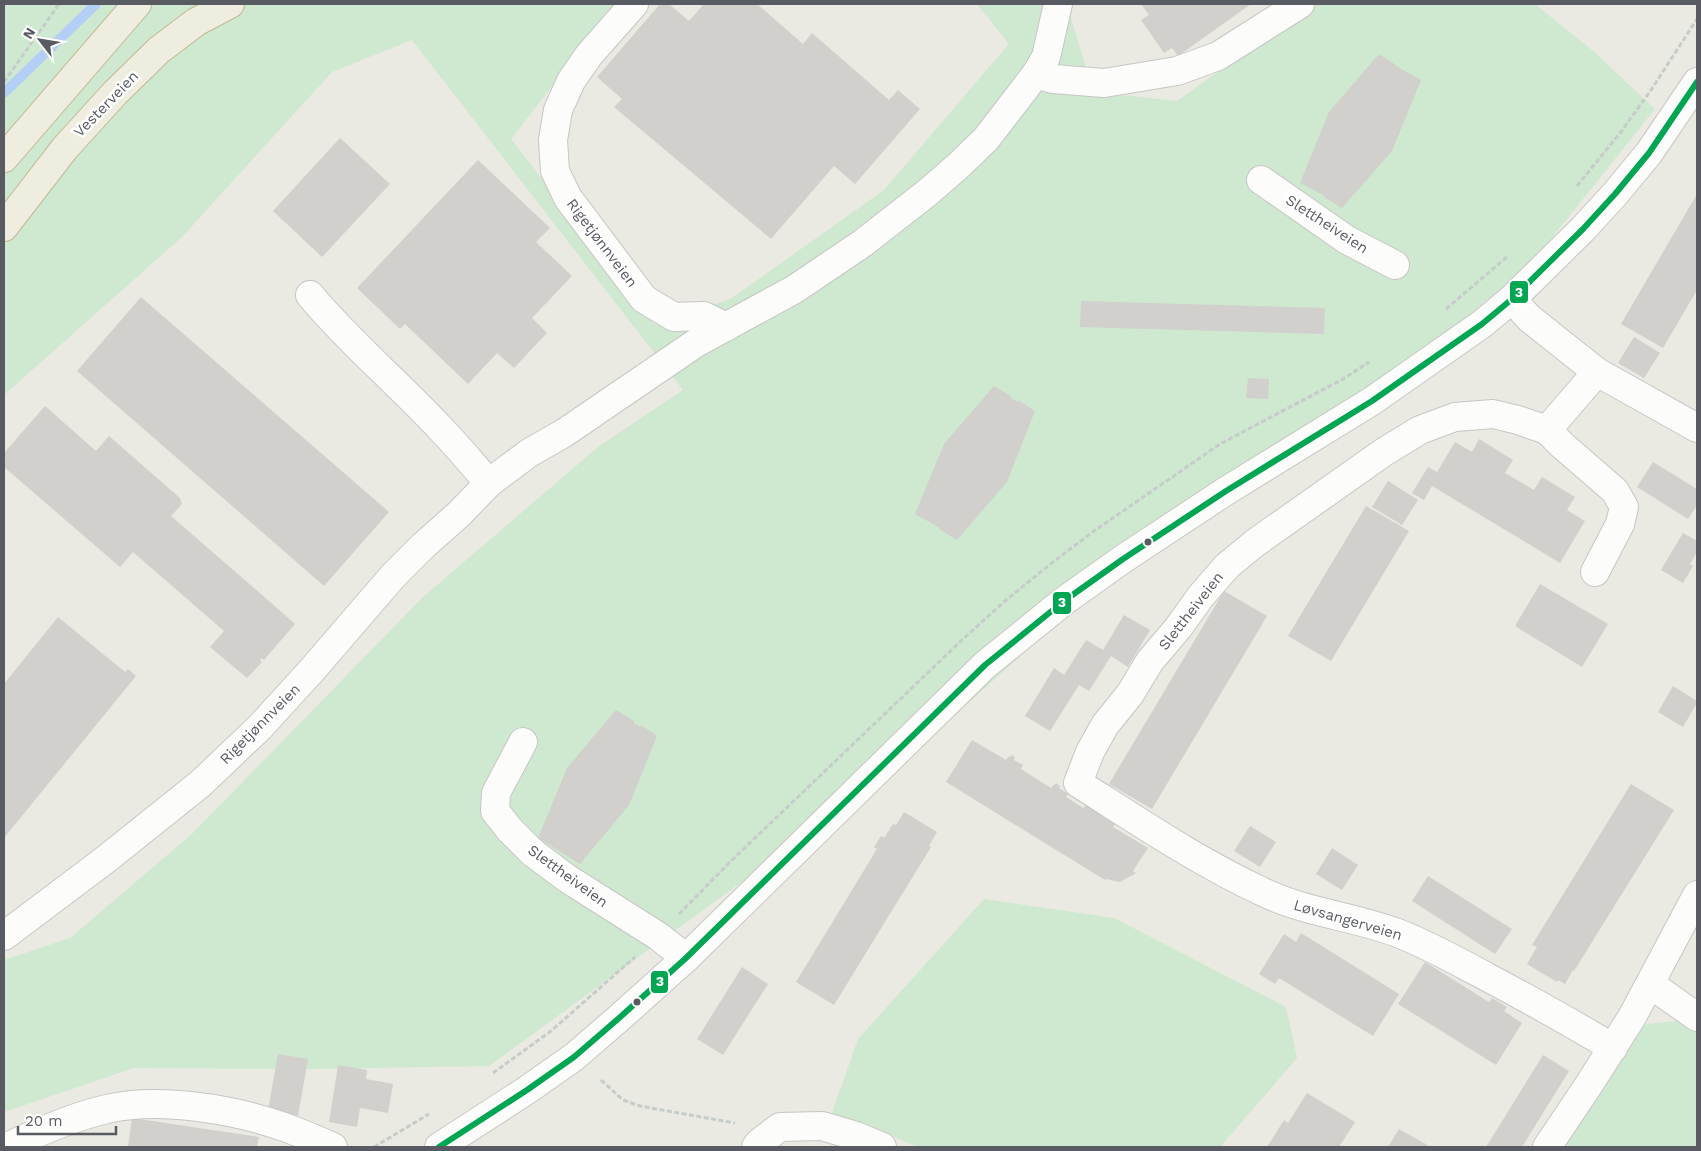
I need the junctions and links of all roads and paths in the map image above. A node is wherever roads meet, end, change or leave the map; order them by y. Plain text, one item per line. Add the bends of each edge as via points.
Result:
1 (59, 4) edge
2 (137, 4) edge
3 (230, 4) edge
4 (634, 4) edge
5 (1058, 4) edge
6 (1300, 4) edge
7 (1036, 74) junction
8 (4, 82) edge
9 (1697, 82) edge
10 (4, 158) edge
11 (1261, 180) dead end
12 (4, 227) edge
13 (1395, 265) dead end
14 (310, 295) dead end
15 (1512, 299) junction
16 (726, 327) junction
17 (1597, 372) junction
18 (1687, 422) edge
19 (1547, 430) junction
20 (489, 483) junction
21 (1595, 572) dead end
22 (523, 742) dead end
23 (1188, 851) joint
24 (1697, 895) edge
25 (4, 936) edge
26 (686, 958) junction
27 (1650, 984) junction
28 (1697, 1017) edge
29 (1613, 1048) junction
30 (601, 1080) dead end
31 (757, 1145) edge
32 (7, 1147) edge
33 (333, 1147) edge
34 (439, 1147) edge
35 (882, 1147) edge
36 (1547, 1147) edge

1 - 8 path
2 - 10 highway
3 - 12 highway, Vesterveien via 196,22 159,50 122,86 65,148
4 - 16 street, Rigetjønnveien via 571,81 558,110 553,140 555,171 568,198 644,299 674,317 704,316
5 - 7 street, Rigetjønnveien via 1046,57
6 - 7 street via 1218,56 1177,71 1104,83 1053,79
7 - 16 street, Rigetjønnveien via 986,139 927,193 864,243 795,289
9 - 15 street via 1649,153 1615,194
11 - 13 street, Slettheiveien via 1347,240
14 - 20 street via 351,341 438,425
15 - 17 street via 1529,318
15 - 26 street via 1482,324 1372,401 1226,491 1064,601 985,665
16 - 20 street, Rigetjønnveien via 528,453
17 - 18 street
17 - 19 street
19 - 21 street, Slettheiveien via 1615,491 1624,507 1620,524
19 - 23 street, Slettheiveien via 1493,414 1456,417 1420,430 1255,544 1227,566 1201,596 1105,725 1078,783
20 - 25 street, Rigetjønnveien via 393,576 312,670 200,784
22 - 26 street, Slettheiveien via 496,793 495,811 533,853
23 - 29 street, Løvsangerveien via 1262,892 1294,905 1395,932 1434,949
24 - 27 street
26 - 34 street via 574,1056
27 - 28 street
27 - 29 street
29 - 36 street
30 - 31 path via 623,1100 640,1106 739,1124
31 - 35 street via 780,1127 822,1126
32 - 33 street via 62,1122 108,1109 149,1104 240,1114 284,1126

